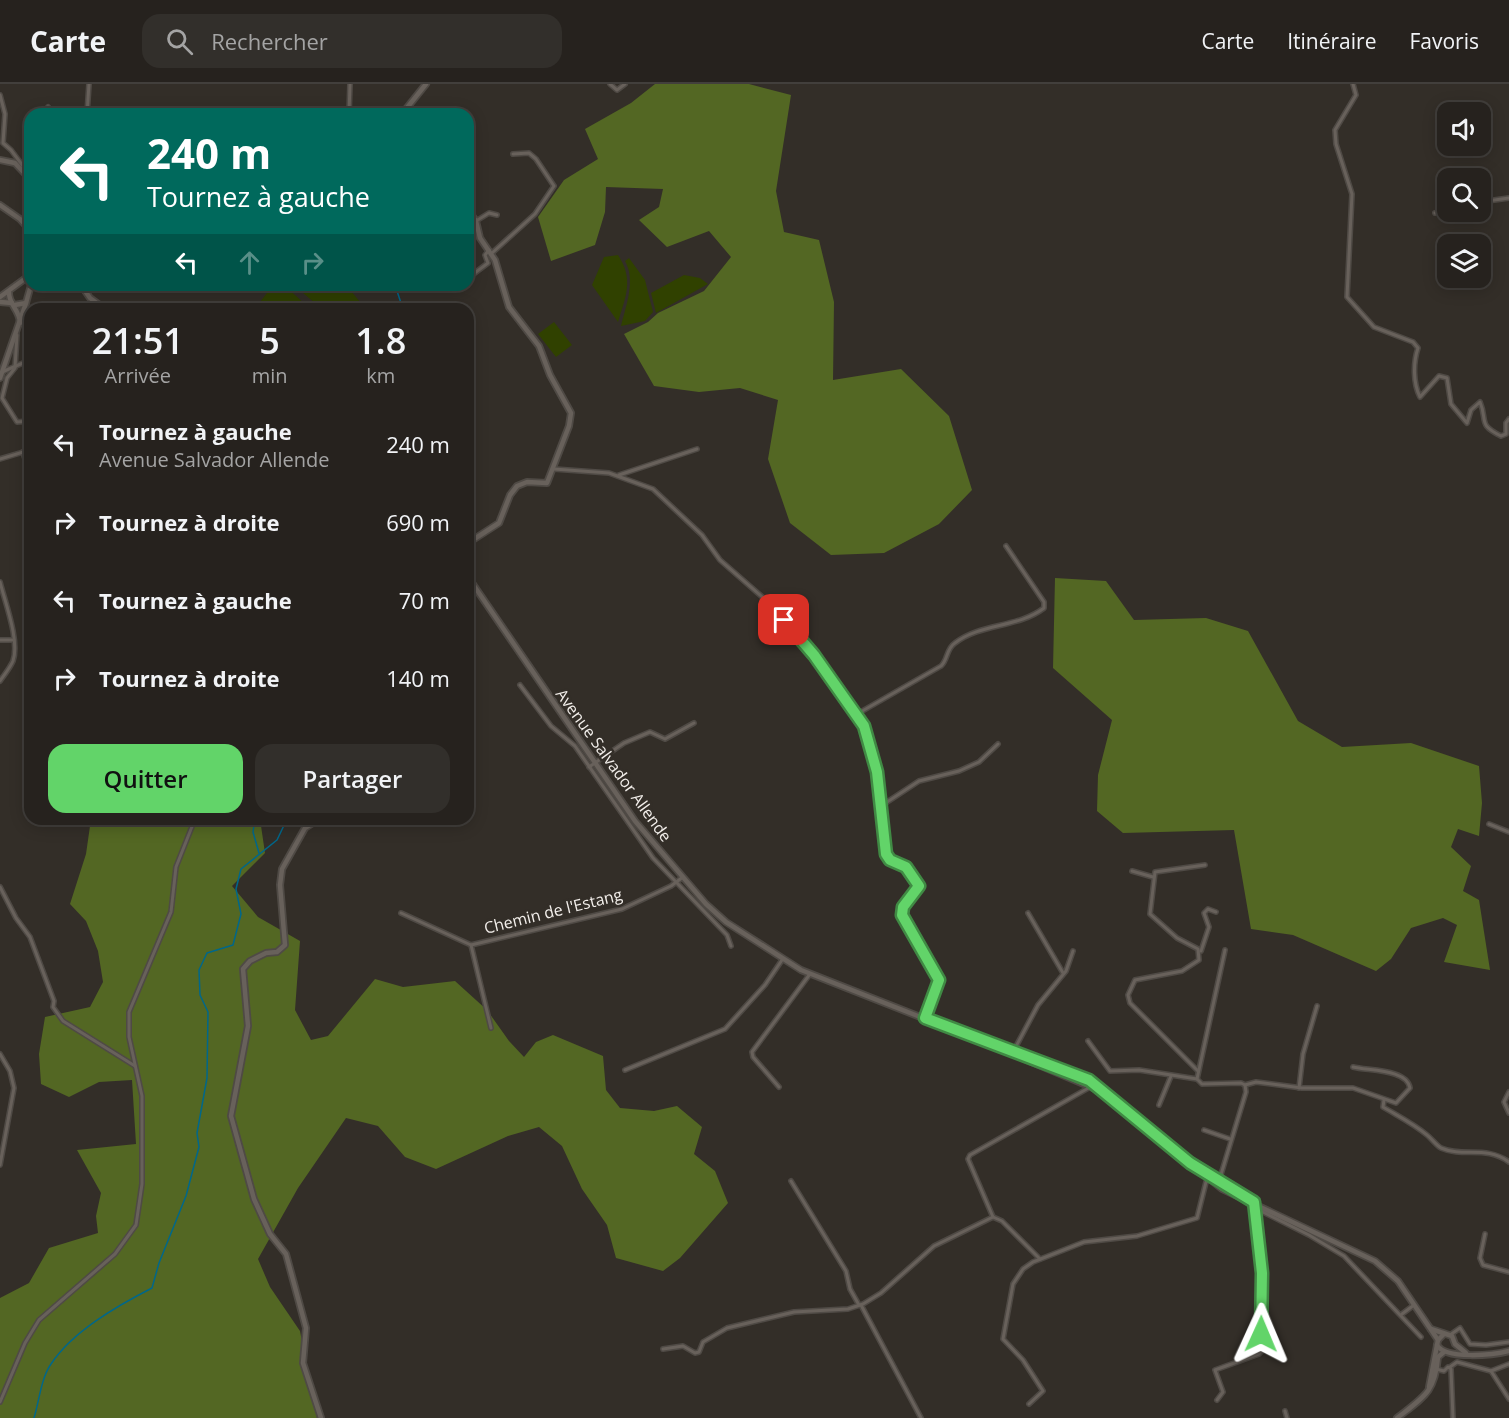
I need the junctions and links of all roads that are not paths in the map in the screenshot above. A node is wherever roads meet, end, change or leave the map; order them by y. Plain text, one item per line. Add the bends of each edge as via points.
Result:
1 (89, 84) edge
2 (350, 84) edge
3 (426, 84) edge
4 (610, 84) edge
5 (625, 84) edge
6 (1353, 84) edge
7 (0, 95) edge
8 (87, 108) edge
9 (349, 108) edge
10 (407, 108) edge
11 (1, 143) edge
12 (513, 154) dead end
13 (0, 160) edge
14 (24, 168) edge
15 (24, 171) edge
16 (1509, 198) edge
17 (1491, 200) edge
18 (0, 206) edge
19 (497, 215) dead end
20 (474, 218) edge
21 (476, 221) junction
22 (24, 223) edge
23 (490, 252) junction
24 (474, 273) edge
25 (24, 281) edge
26 (20, 285) junction
27 (24, 286) edge
28 (85, 291) edge
29 (9, 292) junction
30 (30, 293) edge
31 (0, 297) edge
32 (0, 302) edge
33 (24, 303) edge
34 (26, 303) edge
35 (97, 303) edge
36 (13, 304) junction
37 (24, 310) edge
38 (19, 329) junction
39 (16, 335) junction
40 (24, 361) edge
41 (15, 368) junction
42 (1, 375) edge
43 (1, 400) edge
44 (1509, 419) edge
45 (24, 422) edge
46 (697, 449) dead end
47 (23, 452) joint
48 (24, 455) edge
49 (0, 459) edge
50 (554, 469) junction
51 (616, 475) junction
52 (474, 539) edge
53 (1006, 546) dead end
54 (0, 582) edge
55 (474, 586) edge
56 (0, 640) edge
57 (12, 640) junction
58 (0, 681) edge
59 (520, 685) dead end
60 (858, 714) junction
61 (694, 723) dead end
62 (998, 744) dead end
63 (595, 764) junction
64 (589, 767) junction
65 (881, 806) junction
66 (1489, 824) dead end
67 (193, 825) edge
68 (310, 825) edge
69 (1509, 832) edge
70 (1205, 865) dead end
71 (1132, 871) dead end
72 (683, 877) junction
73 (1153, 877) junction
74 (676, 883) junction
75 (0, 887) edge
76 (1216, 912) dead end
77 (400, 913) dead end
78 (1028, 913) dead end
79 (471, 945) junction
80 (730, 946) dead end
81 (1225, 950) dead end
82 (1072, 951) dead end
83 (1200, 952) junction
84 (782, 960) junction
85 (1064, 973) junction
86 (810, 974) junction
87 (1317, 1006) dead end
88 (925, 1018) junction
89 (491, 1028) dead end
90 (1088, 1041) dead end
91 (1013, 1053) junction
92 (0, 1054) edge
93 (136, 1067) junction
94 (1353, 1067) dead end
95 (625, 1070) dead end
96 (1198, 1071) junction
97 (1172, 1075) junction
98 (1197, 1079) junction
99 (1245, 1085) junction
100 (778, 1087) dead end
101 (1091, 1087) junction
102 (1299, 1088) junction
103 (1104, 1091) junction
104 (1509, 1092) edge
105 (1113, 1099) junction
106 (1384, 1100) junction
107 (1160, 1105) dead end
108 (1509, 1113) edge
109 (1204, 1130) dead end
110 (1231, 1140) junction
111 (1, 1159) edge
112 (1509, 1162) edge
113 (1190, 1163) junction
114 (0, 1165) edge
115 (791, 1181) dead end
116 (1214, 1182) junction
117 (1253, 1205) junction
118 (993, 1217) junction
119 (1485, 1234) dead end
120 (1346, 1245) junction
121 (1340, 1254) junction
122 (1040, 1259) junction
123 (1509, 1272) edge
124 (860, 1305) junction
125 (1414, 1305) junction
126 (1402, 1314) junction
127 (1431, 1329) junction
128 (1447, 1334) junction
129 (1421, 1336) dead end
130 (1437, 1342) junction
131 (1509, 1342) edge
132 (1455, 1344) junction
133 (663, 1349) dead end
134 (1509, 1351) edge
135 (1447, 1352) junction
136 (1470, 1355) junction
137 (1434, 1360) junction
138 (1509, 1364) edge
139 (1450, 1367) junction
140 (1438, 1370) junction
141 (1491, 1371) junction
142 (1428, 1389) junction
143 (1509, 1399) edge
144 (1217, 1400) dead end
145 (0, 1402) edge
146 (1029, 1404) dead end
147 (1285, 1411) dead end
148 (321, 1418) edge
149 (921, 1418) edge
150 (1287, 1418) edge
151 (1397, 1418) edge
152 (1453, 1418) edge

1 - 8 street
2 - 9 street
3 - 10 main road
4 - 5 street via 617,90
6 - 44 street via 1356,95 1335,130 1352,194 1347,297 1374,327 1413,342 1418,348 1414,359 1420,397 1439,376 1447,378 1451,404 1467,423 1471,410 1480,402 1482,422 1490,430 1501,436 1506,434
7 - 11 street via 4,114
11 - 14 street
12 - 23 street via 529,153 554,186 535,214
13 - 15 main road via 12,161
16 - 17 street
18 - 22 main road
19 - 21 street via 489,213
20 - 21 main road
21 - 23 main road via 480,238
23 - 24 street via 485,255 488,263
23 - 50 main road via 509,307 539,346 571,412
25 - 26 main road
26 - 27 main road
26 - 29 main road
28 - 35 main road
29 - 31 main road
29 - 36 main road
30 - 34 main road
32 - 36 main road
33 - 36 main road
36 - 38 main road via 20,316
37 - 38 main road
38 - 39 main road
39 - 41 street
39 - 42 main road
40 - 41 street
41 - 42 street
41 - 43 street via 7,378
43 - 45 street via 18,422
46 - 51 street
47 - 48 street
47 - 49 street
50 - 51 street
50 - 52 main road via 545,485 531,482 517,486 499,523
51 - 60 street via 653,489 702,536 720,560 775,608
53 - 60 street via 1044,602 1044,608 962,639 950,648 941,666
54 - 57 street via 13,626
55 - 63 main road, Avenue Salvador Allende
56 - 57 street
57 - 58 street via 13,660
59 - 64 street
60 - 65 street via 872,746
61 - 63 street via 665,739 650,732 624,743
62 - 65 street via 979,762 919,781
63 - 64 street
63 - 72 main road, Avenue Salvador Allende via 639,826
64 - 74 street via 653,858
65 - 88 street via 887,857 906,867 919,886 903,907 902,915 939,980
66 - 69 street
67 - 93 street via 176,867 171,912 129,1012 129,1037
68 - 148 main road via 282,869 285,945 277,952 250,961 243,969 248,1026 231,1116 254,1199 270,1234 286,1254 306,1328 303,1363
70 - 73 street via 1159,870
71 - 73 street
72 - 74 street, Chemin de l'Estang
72 - 84 main road, Avenue Salvador Allende via 726,922
73 - 83 street via 1152,917
74 - 79 street, Chemin de l'Estang via 622,909
74 - 80 street via 727,935
75 - 93 street via 30,937 53,1007 63,1021
76 - 83 street via 1208,909 1204,913 1209,927
77 - 79 street
78 - 85 street
79 - 89 street, Chemin de l'Estang
81 - 96 street
82 - 85 street
83 - 96 street via 1198,960 1187,969 1135,981 1128,995 1130,1003
84 - 86 main road, Avenue Salvador Allende
84 - 95 street via 725,1029
85 - 91 street via 1038,1005
86 - 88 main road, Avenue Salvador Allende
86 - 100 street via 752,1052
87 - 102 street via 1303,1054
88 - 91 main road, Avenue Salvador Allende
90 - 97 street via 1110,1071
91 - 101 main road, Avenue Salvador Allende
91 - 103 main road, Avenue Salvador Allende via 1089,1080
92 - 111 street via 14,1088
93 - 145 street via 142,1096 141,1206 136,1225 115,1254 39,1320
94 - 106 street via 1399,1075 1411,1086 1396,1103
96 - 98 street
97 - 98 street
97 - 107 street
98 - 99 street via 1202,1084
99 - 102 street via 1257,1082
99 - 110 street
101 - 103 street
101 - 105 main road, Avenue Salvador Allende
101 - 118 street via 970,1155 968,1159
102 - 106 street via 1353,1088
103 - 105 main road, Avenue Salvador Allende
104 - 108 street via 1504,1102
105 - 113 main road, Avenue Salvador Allende
106 - 112 street via 1383,1107 1440,1147 1500,1155
109 - 110 street
110 - 116 street
111 - 114 street
113 - 116 main road, Avenue Salvador Allende
113 - 116 main road, Avenue Salvador Allende
115 - 124 street via 846,1271 850,1289
116 - 117 main road, Avenue Salvador Allende
116 - 122 street via 1197,1218 1137,1236 1084,1242
117 - 120 main road, Avenue Salvador Allende
117 - 121 street
117 - 144 street via 1262,1273 1263,1350 1215,1370 1223,1392
118 - 122 street via 1002,1221
118 - 124 street via 934,1246 881,1293
119 - 123 street via 1480,1258 1483,1265
120 - 121 street
120 - 125 main road, Avenue Salvador Allende via 1391,1273
121 - 126 street
122 - 146 street via 1023,1269 1013,1284 1009,1321 1003,1336 1043,1391
124 - 133 street via 794,1312 727,1328 703,1342 695,1353 683,1346
124 - 149 street
125 - 126 street
125 - 127 main road, Avenue Salvador Allende
126 - 129 street
127 - 128 main road
127 - 130 main road, Avenue Salvador Allende
128 - 130 main road
128 - 131 street via 1460,1328 1470,1344
128 - 132 main road
130 - 135 main road, Avenue Salvador Allende
130 - 137 main road
132 - 135 main road
132 - 136 main road
134 - 136 main road
135 - 136 main road
135 - 140 main road via 1438,1357
137 - 140 street
137 - 142 main road
138 - 141 street
139 - 140 street
139 - 141 street via 1457,1362
139 - 152 street
140 - 142 main road
141 - 143 street
142 - 151 main road
147 - 150 street

